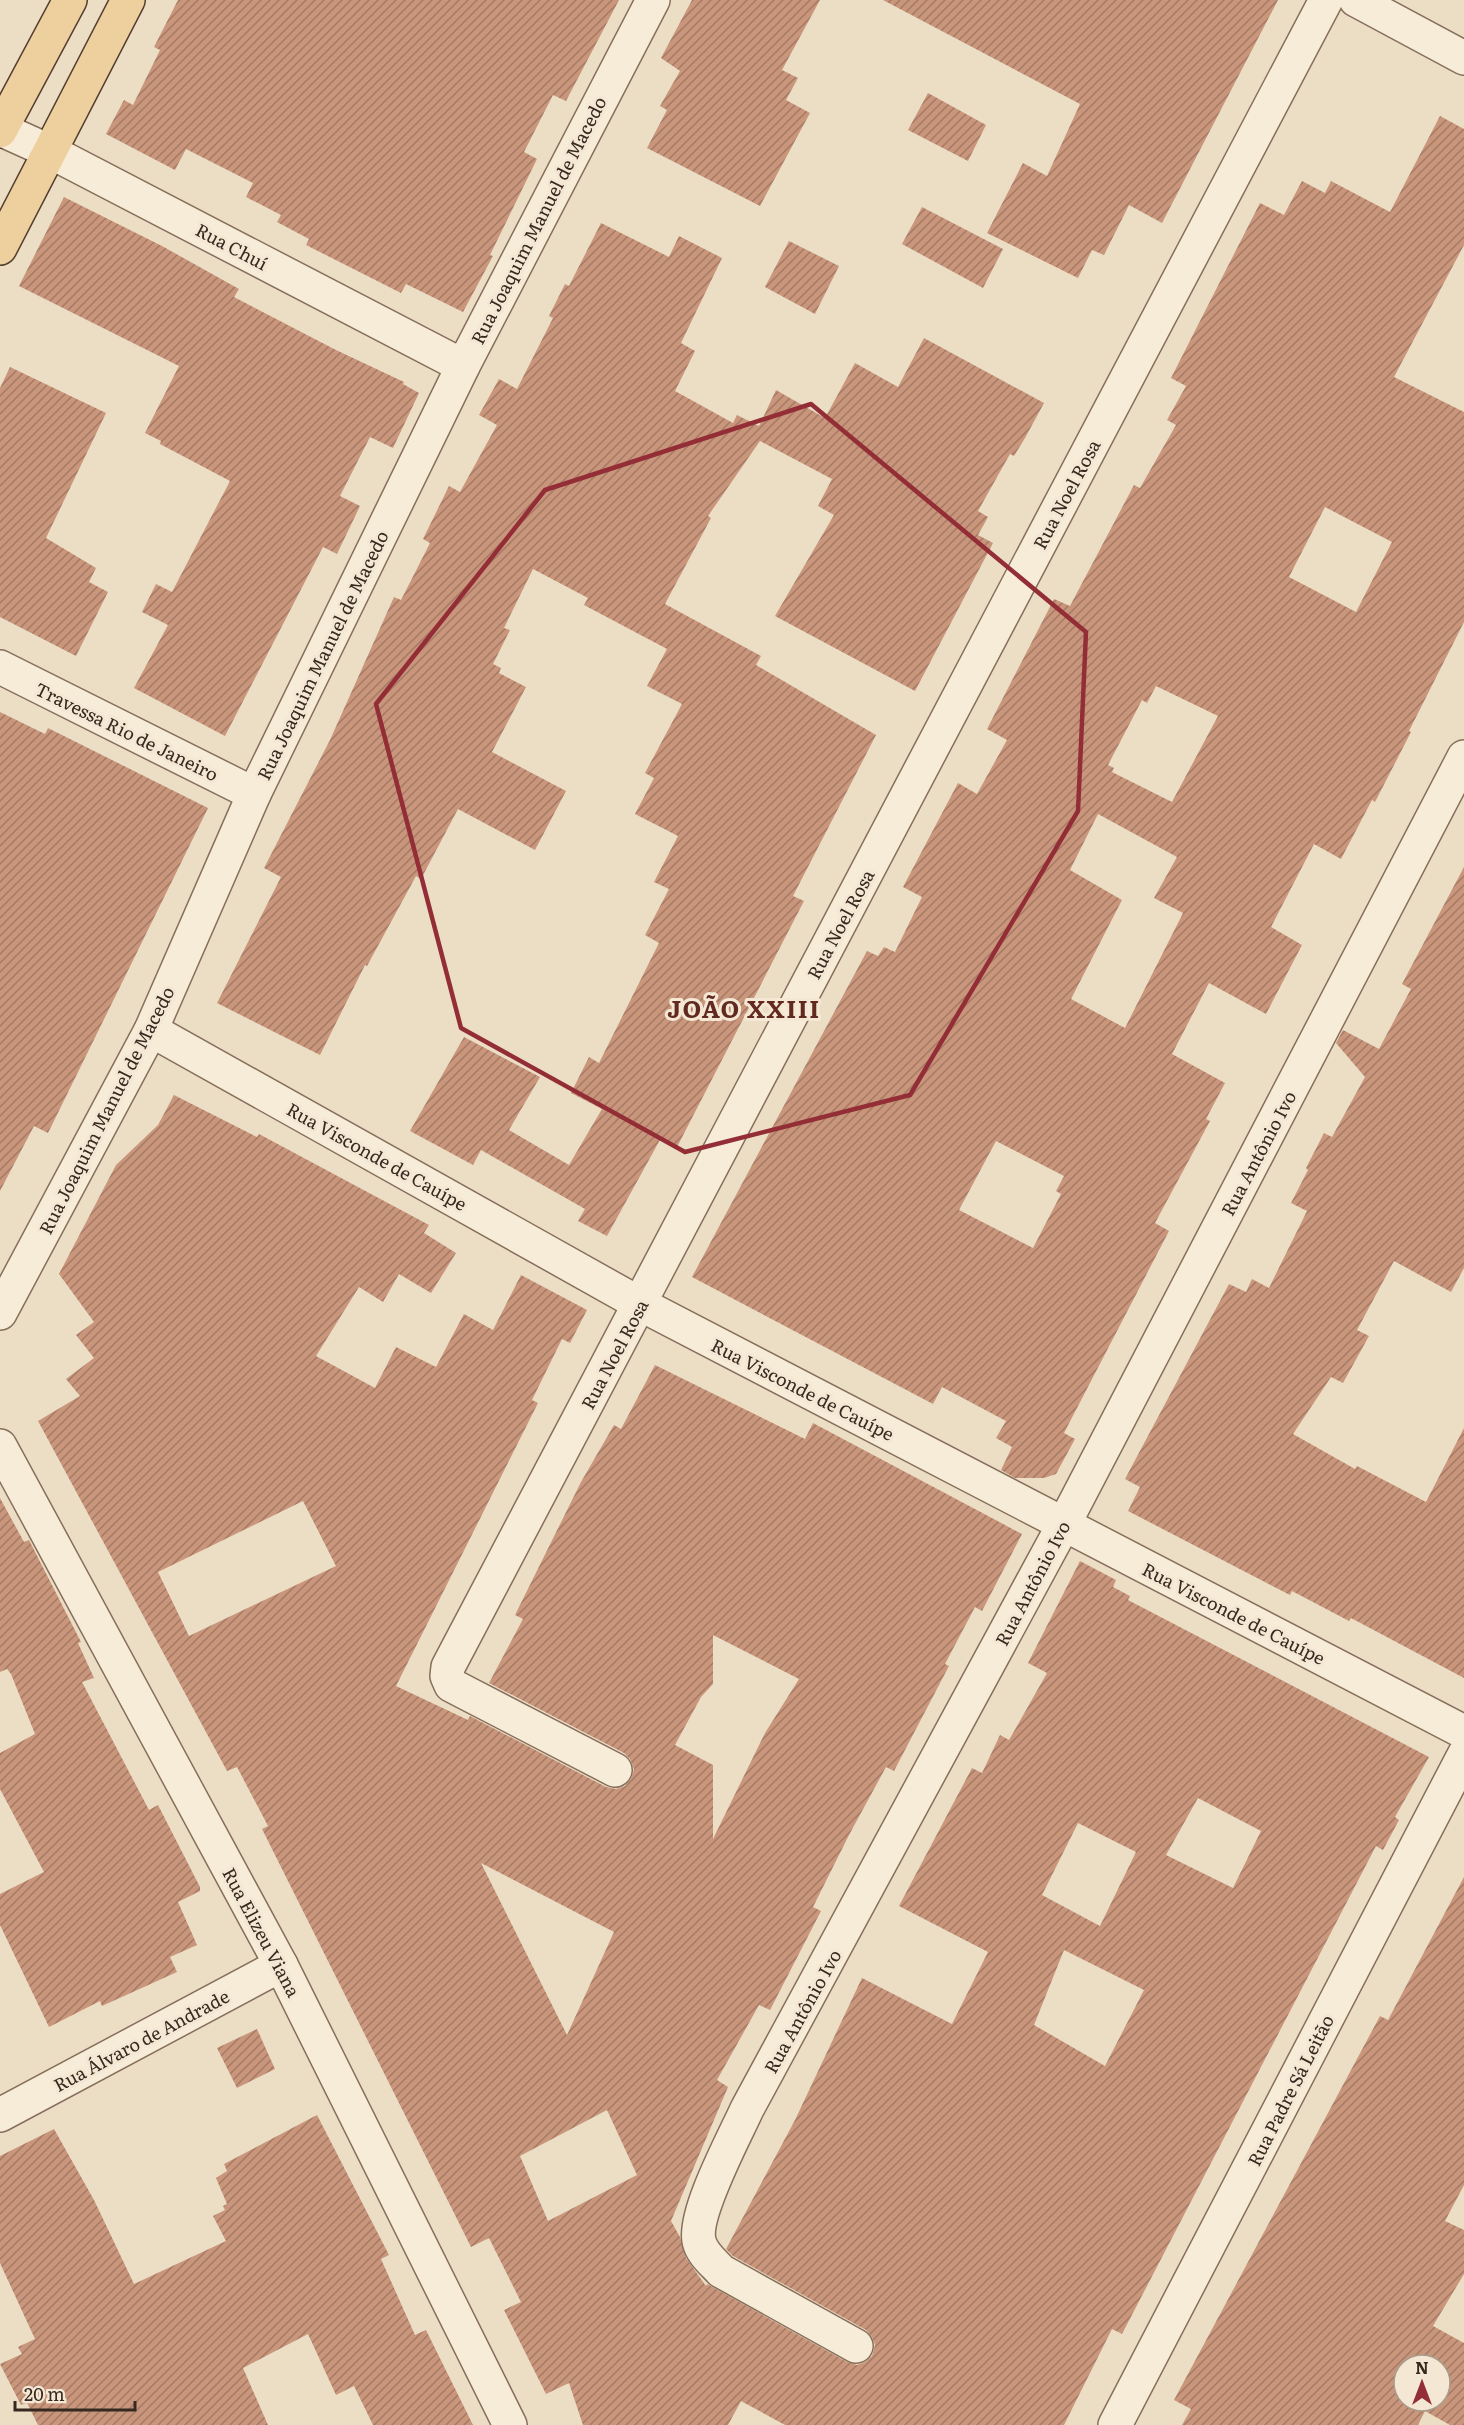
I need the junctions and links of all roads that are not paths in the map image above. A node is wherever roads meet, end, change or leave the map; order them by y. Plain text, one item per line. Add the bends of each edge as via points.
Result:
1 (70, 0) edge
2 (128, 0) edge
3 (653, 0) edge
4 (1326, 0) edge
5 (1356, 0) edge
6 (1464, 58) edge
7 (0, 130) edge
8 (51, 152) junction
9 (0, 248) edge
10 (463, 366) junction
11 (0, 667) edge
12 (1464, 758) edge
13 (254, 794) junction
14 (151, 1029) junction
15 (640, 1304) junction
16 (0, 1313) edge
17 (0, 1446) edge
18 (1064, 1524) junction
19 (1464, 1732) edge
20 (1464, 1755) edge
21 (615, 1770) dead end
22 (281, 1965) junction
23 (0, 2115) edge
24 (856, 2346) dead end
25 (510, 2425) edge
26 (1116, 2425) edge

1 - 7 main road
2 - 8 main road
3 - 10 street, Rua Joaquim Manuel de Macedo
4 - 15 street, Rua Noel Rosa
5 - 6 street
7 - 8 street, Rua Chuí
8 - 9 main road
8 - 10 street, Rua Chuí
10 - 13 street, Rua Joaquim Manuel de Macedo
11 - 13 street, Travessa Rio de Janeiro
12 - 18 street, Rua Antônio Ivo
13 - 14 street, Rua Joaquim Manuel de Macedo
14 - 15 street, Rua Visconde de Cauípe
14 - 16 street, Rua Joaquim Manuel de Macedo
15 - 18 street, Rua Visconde de Cauípe
15 - 21 street, Rua Noel Rosa via 448,1667 447,1676 451,1685
17 - 22 street, Rua Elizeu Viana
18 - 19 street, Rua Visconde de Cauípe
18 - 24 street, Rua Antônio Ivo via 747,2109 704,2208 699,2240 705,2255 722,2271
20 - 26 street, Rua Padre Sá Leitão
22 - 23 street, Rua Álvaro de Andrade
22 - 25 street, Rua Elizeu Viana

